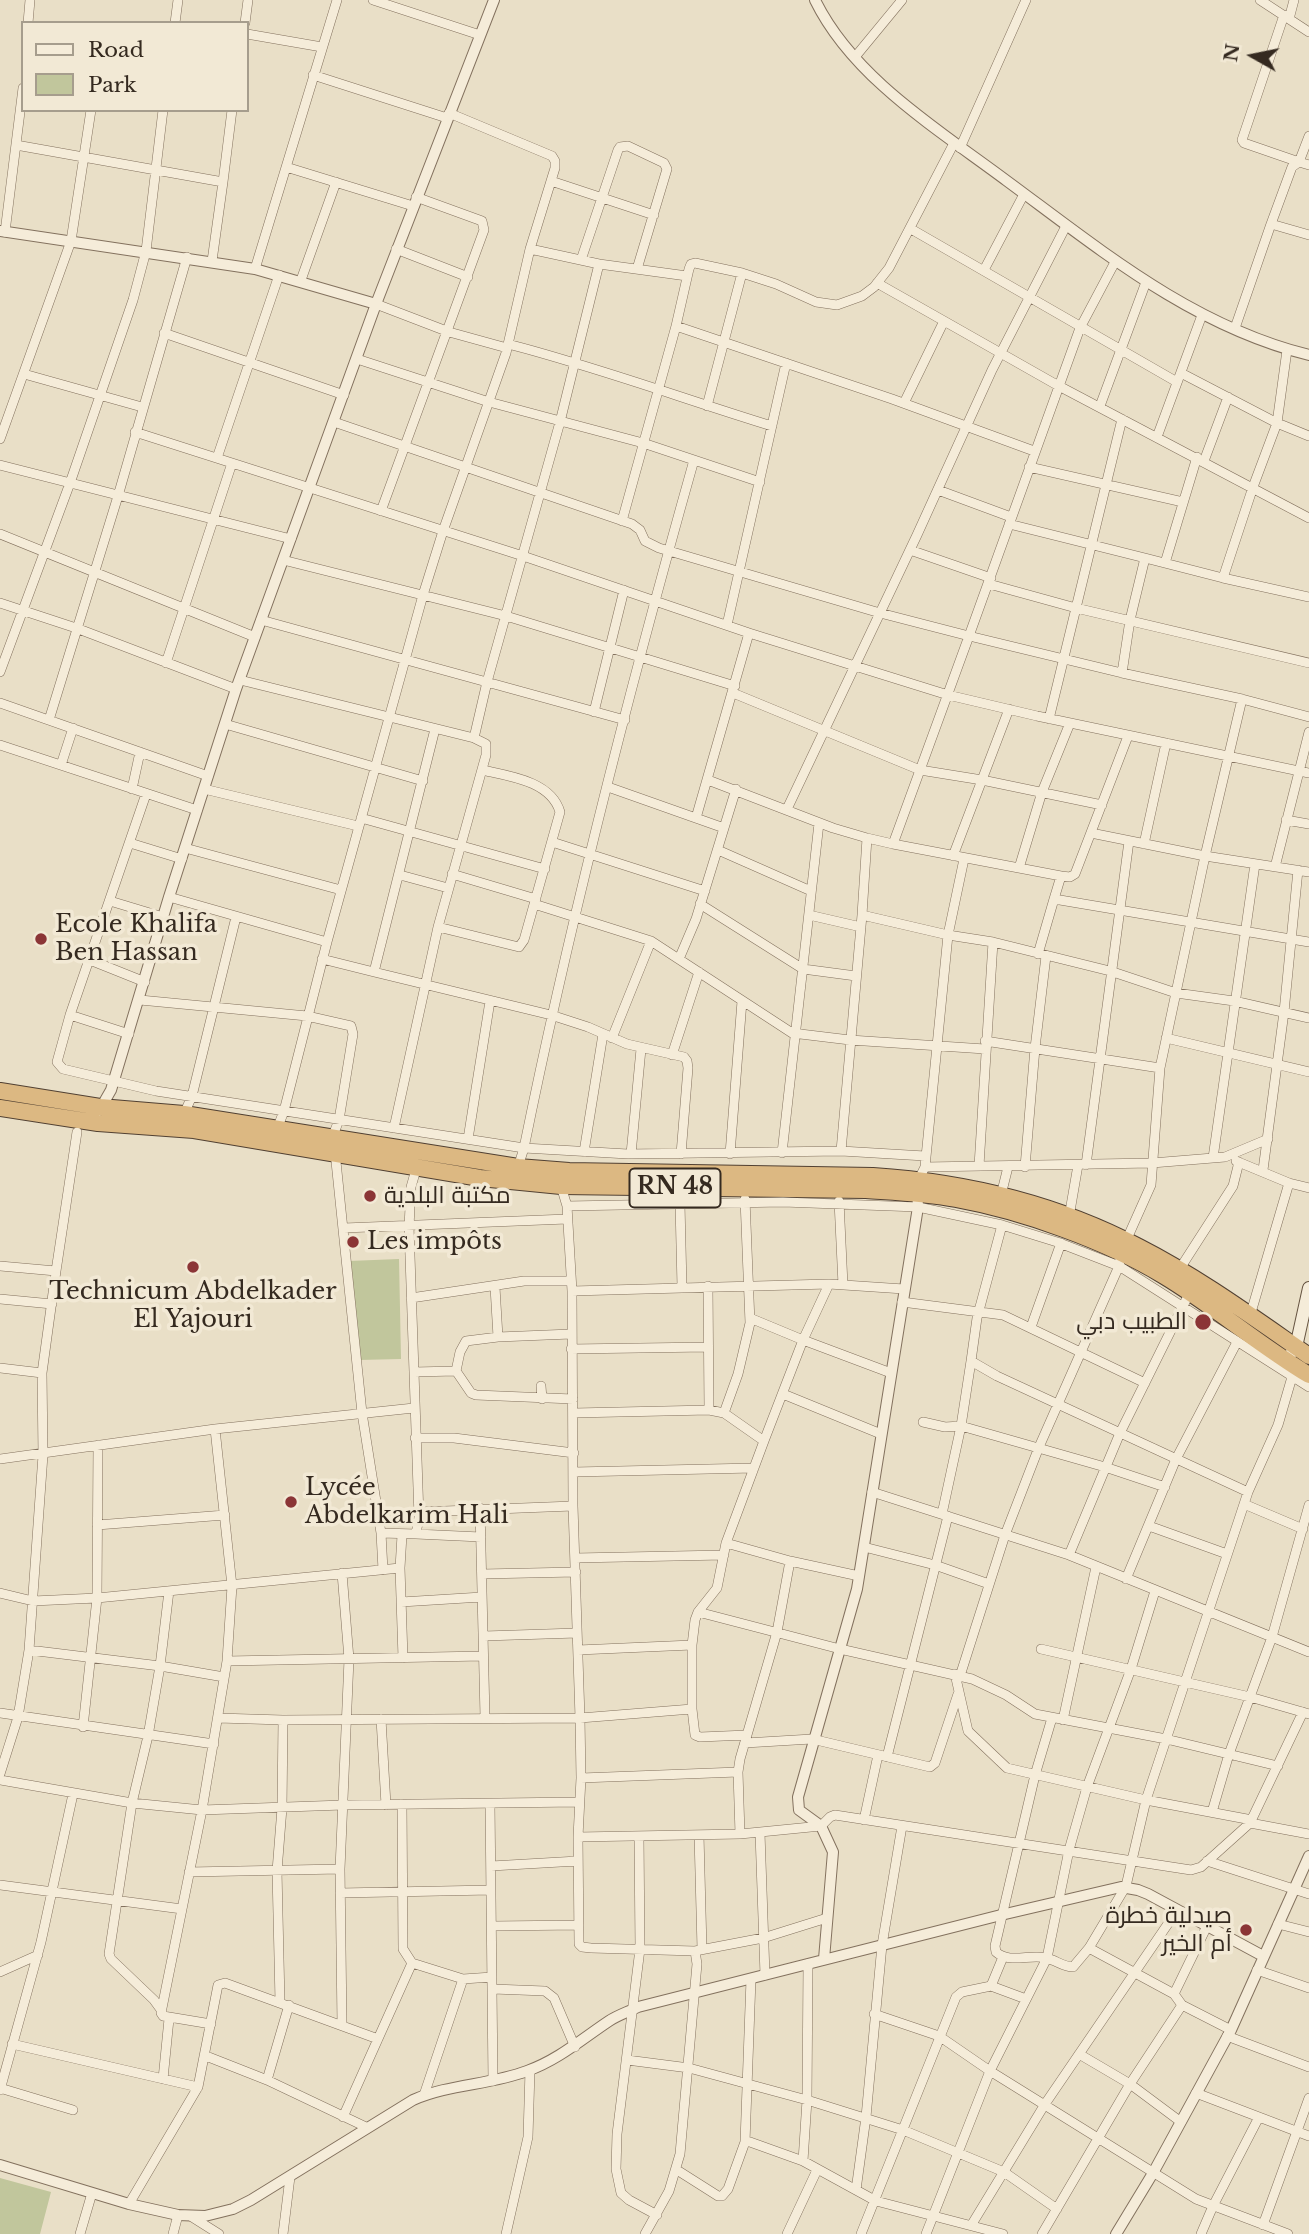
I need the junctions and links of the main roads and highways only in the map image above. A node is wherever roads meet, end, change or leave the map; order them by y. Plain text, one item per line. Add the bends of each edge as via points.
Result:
1 (0, 1091) edge
2 (0, 1108) edge
3 (99, 1115) junction
4 (333, 1145) junction
5 (920, 1187) junction
6 (1122, 1253) junction
7 (1309, 1288) edge
8 (1302, 1314) junction
9 (1275, 1343) junction
10 (1302, 1351) edge
11 (1286, 1361) junction
12 (1309, 1375) edge

1 - 3 highway, RN 48
2 - 3 highway, RN 48
3 - 4 highway, RN 48
3 - 4 highway, RN 48 via 184,1114 277,1129
4 - 5 highway, RN 48 via 401,1147 569,1171 779,1174
4 - 5 highway, RN 48 via 416,1169 561,1186 838,1197
5 - 6 highway, RN 48
5 - 6 highway, RN 48 via 1001,1195 1069,1217
6 - 9 highway, RN 48 via 1187,1300
6 - 9 highway, RN 48 via 1179,1270 1250,1316
7 - 8 main road
8 - 9 main road
8 - 10 main road
9 - 10 highway, RN 48
9 - 11 highway, RN 48
10 - 11 main road
11 - 12 highway, RN 48

